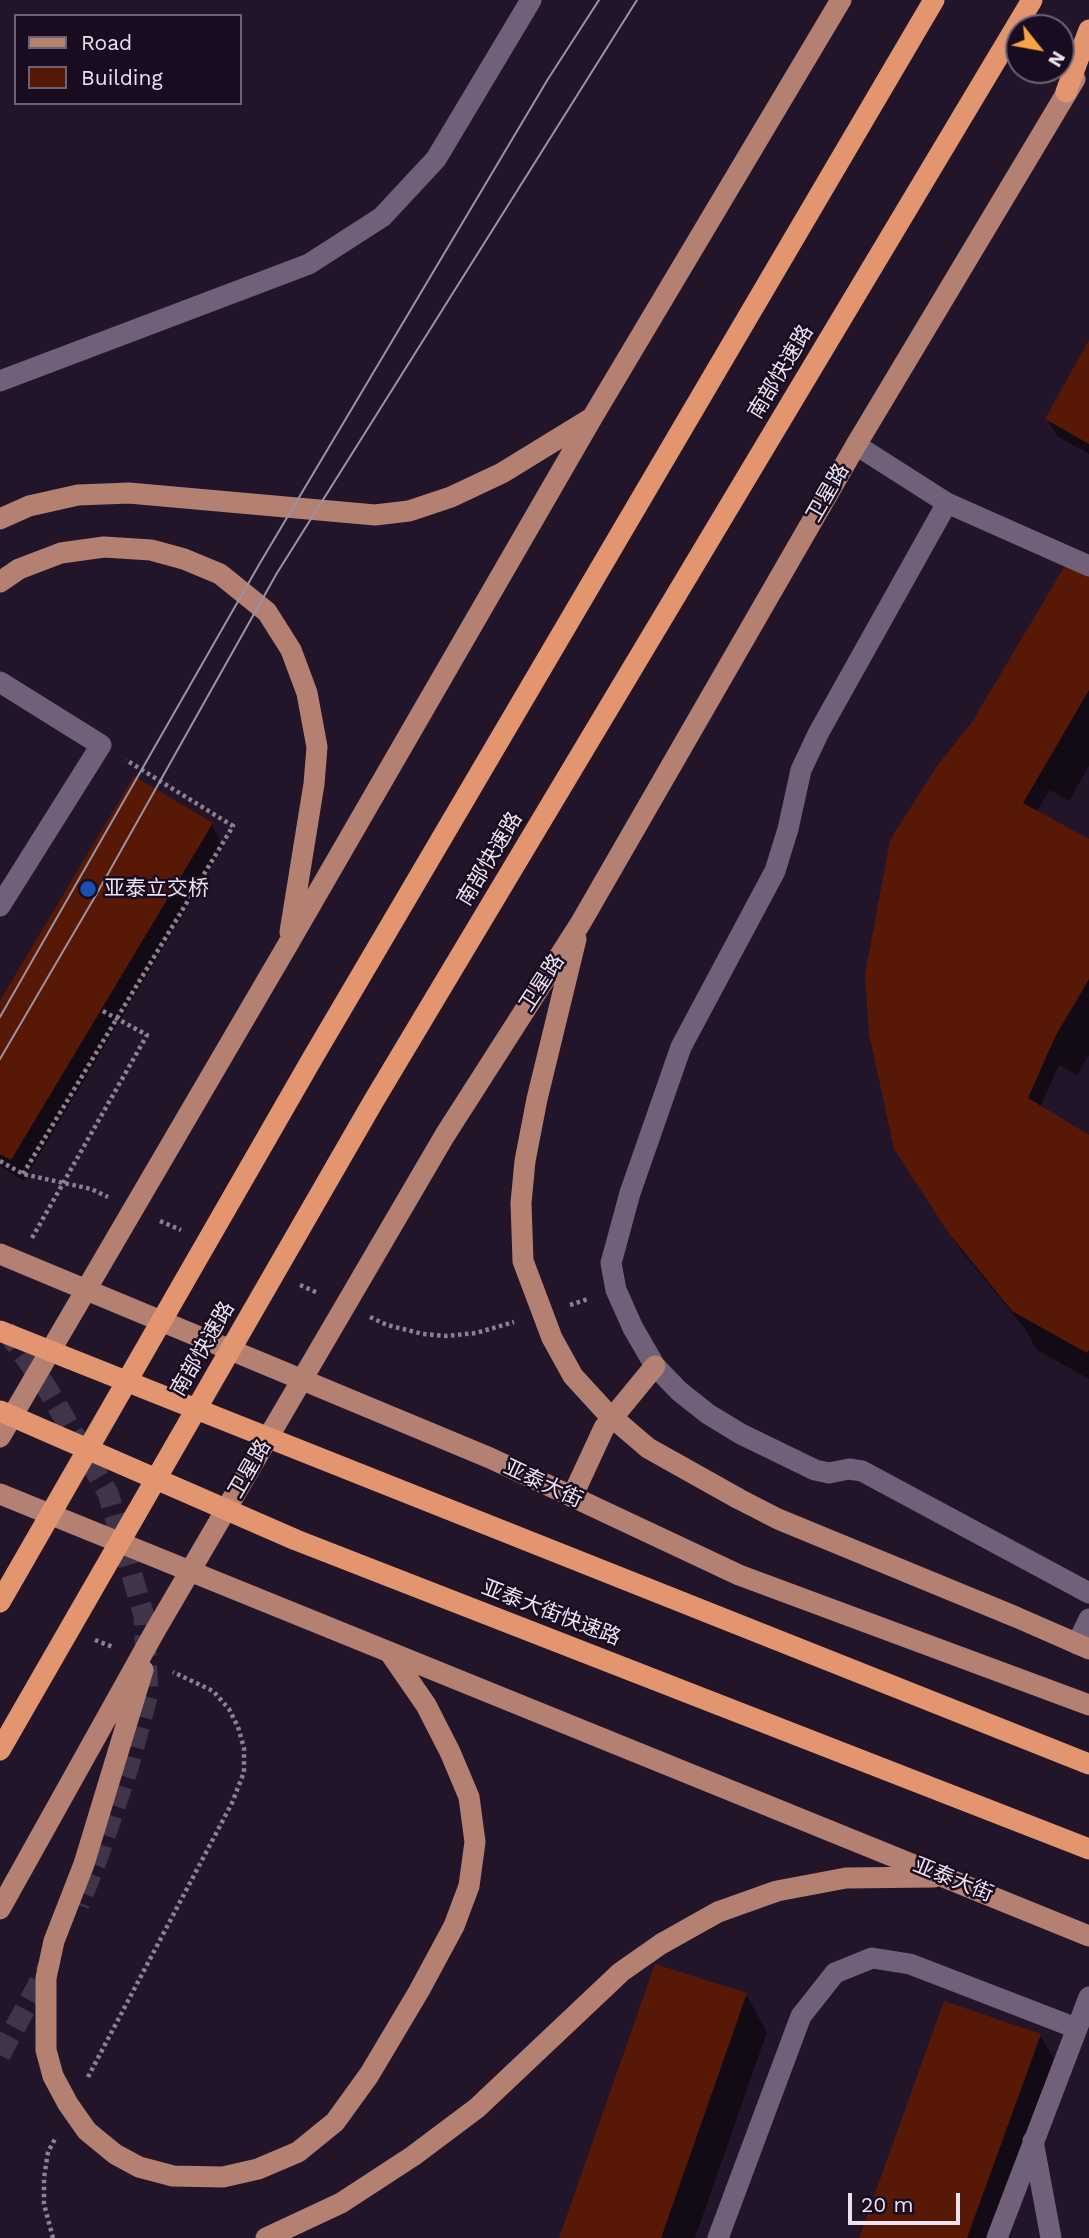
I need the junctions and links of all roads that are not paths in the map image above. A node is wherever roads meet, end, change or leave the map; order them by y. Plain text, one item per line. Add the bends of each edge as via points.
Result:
1 (531, 0) edge
2 (841, 0) edge
3 (933, 0) edge
4 (1032, 0) edge
5 (1089, 30) edge
6 (1089, 60) edge
7 (1066, 92) junction
8 (0, 381) edge
9 (592, 418) junction
10 (856, 445) junction
11 (947, 503) junction
12 (0, 519) edge
13 (1089, 566) edge
14 (0, 582) edge
15 (0, 682) edge
16 (0, 906) edge
17 (580, 924) junction
18 (287, 946) junction
19 (0, 1254) edge
20 (0, 1331) edge
21 (655, 1366) junction
22 (0, 1411) edge
23 (0, 1437) edge
24 (0, 1494) edge
25 (572, 1497) junction
26 (1089, 1593) edge
27 (0, 1602) edge
28 (1089, 1619) edge
29 (155, 1631) junction
30 (1083, 1646) edge
31 (390, 1653) junction
32 (1089, 1705) edge
33 (0, 1750) edge
34 (1089, 1764) edge
35 (1089, 1849) edge
36 (946, 1877) junction
37 (0, 1909) edge
38 (1089, 1936) edge
39 (1089, 1997) edge
40 (1076, 2028) junction
41 (1033, 2141) junction
42 (266, 2238) edge
43 (718, 2238) edge
44 (997, 2238) edge
45 (1051, 2238) edge

1 - 8 street via 436,159 382,217 309,264
2 - 9 main road
3 - 27 highway via 312,1059
4 - 33 highway, 南部快速路 via 373,1102
5 - 7 highway
6 - 7 main road, 卫星路
7 - 10 main road, 卫星路
9 - 12 main road via 502,473 409,511 375,515 130,493 78,495 29,506
9 - 18 main road
10 - 11 street
10 - 17 main road, 卫星路
11 - 13 street
11 - 21 street via 818,732 801,770 775,870 681,1046 658,1107 611,1264 622,1303
14 - 18 main road via 19,569 61,553 104,547 151,550 220,574 267,612 291,650 307,693 317,747
15 - 16 street via 101,745
17 - 29 main road, 卫星路 via 445,1135
17 - 30 main road via 537,1099 521,1203 523,1261 541,1312 573,1376 648,1448 707,1482 778,1519
18 - 23 main road
19 - 25 main road, 亚泰大街 via 490,1458
20 - 34 highway
21 - 25 main road via 604,1428
21 - 26 street via 708,1414 741,1434 815,1470 862,1471
22 - 35 highway, 亚泰大街快速路 via 296,1540
24 - 31 main road, 亚泰大街
25 - 32 main road, 亚泰大街 via 739,1574
28 - 30 street
29 - 31 main road via 84,1864 54,1941 46,1978 46,2050 53,2076 87,2131 139,2167 173,2176 223,2177 258,2169 298,2152 335,2122 369,2075 454,1926 469,1886 475,1842 470,1797 426,1705
29 - 37 main road, 卫星路
31 - 36 main road, 亚泰大街
36 - 38 main road, 亚泰大街
36 - 42 main road via 846,1878 777,1891 718,1912 621,1972 477,2108 413,2156 341,2203
39 - 40 street
40 - 41 street
40 - 43 street via 910,1964 872,1958 835,1973 801,2016
41 - 44 street
41 - 45 street

